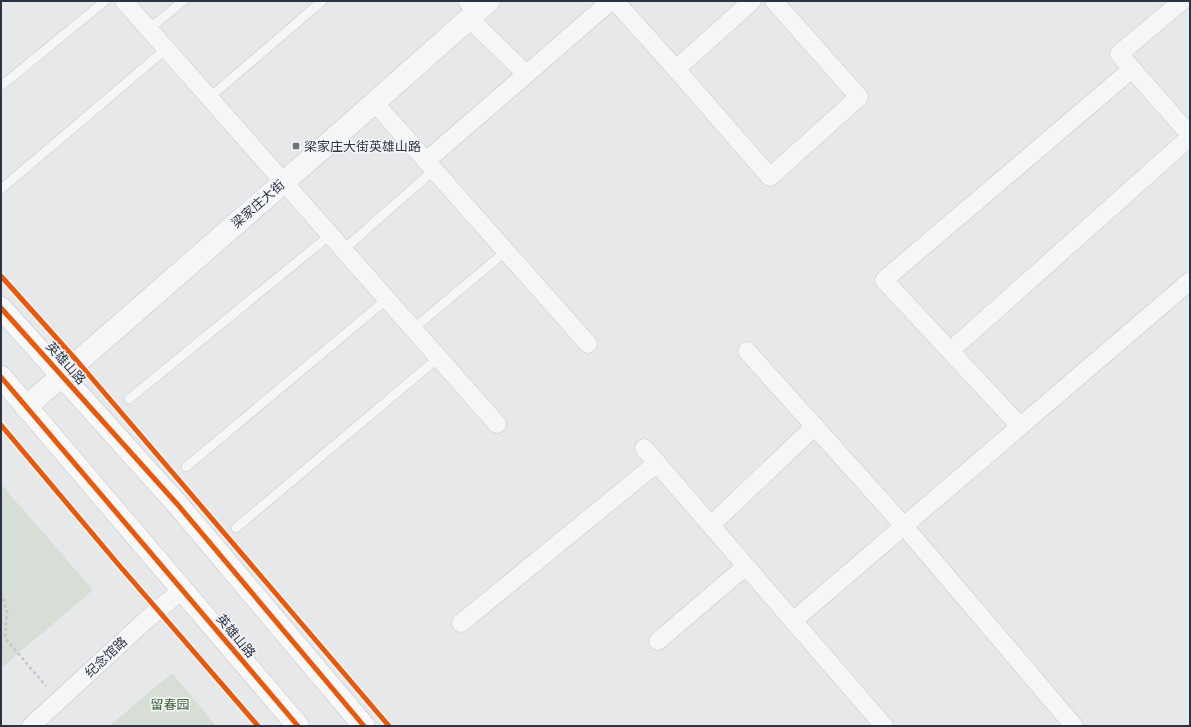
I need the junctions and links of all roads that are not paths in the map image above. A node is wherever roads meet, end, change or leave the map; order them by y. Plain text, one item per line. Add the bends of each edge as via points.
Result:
1 (105, 1) edge
2 (124, 1) edge
3 (183, 1) edge
4 (322, 1) edge
5 (611, 1) edge
6 (615, 1) edge
7 (752, 1) edge
8 (774, 1) edge
9 (1182, 1) edge
10 (475, 8) edge
11 (149, 29) junction
12 (166, 49) junction
13 (1132, 69) junction
14 (676, 70) junction
15 (526, 74) junction
16 (1, 86) edge
17 (209, 98) junction
18 (374, 102) junction
19 (1190, 136) edge
20 (430, 165) junction
21 (284, 181) junction
22 (1, 189) edge
23 (330, 235) junction
24 (343, 250) junction
25 (506, 251) junction
26 (1190, 281) edge
27 (387, 300) junction
28 (1, 308) edge
29 (413, 329) junction
30 (588, 344) dead end
31 (747, 351) dead end
32 (950, 351) junction
33 (438, 358) junction
34 (62, 375) junction
35 (1, 377) edge
36 (129, 399) dead end
37 (26, 407) junction
38 (497, 424) dead end
39 (815, 426) junction
40 (1020, 426) junction
41 (644, 448) dead end
42 (657, 463) junction
43 (186, 467) dead end
44 (711, 525) junction
45 (904, 526) junction
46 (236, 528) dead end
47 (746, 566) junction
48 (182, 590) junction
49 (793, 621) junction
50 (461, 623) dead end
51 (658, 641) dead end
52 (31, 726) edge
53 (298, 726) edge
54 (364, 726) edge
55 (884, 726) edge
56 (1074, 726) edge

1 - 16 lane
2 - 11 street
3 - 11 lane
4 - 17 lane
5 - 15 street
6 - 14 street
7 - 14 street
8 - 14 street via 859,97 770,177
9 - 13 street via 1119,54
10 - 15 street
10 - 18 street, 梁家庄大街
11 - 12 street
12 - 17 street
12 - 22 lane
13 - 19 street
13 - 32 street via 884,280
15 - 20 street
17 - 21 street
18 - 20 street
18 - 21 street, 梁家庄大街
19 - 32 street
20 - 24 lane
20 - 25 street
21 - 23 street
21 - 34 street, 梁家庄大街
23 - 24 street
23 - 36 lane
24 - 27 street
25 - 29 lane
25 - 30 street
26 - 40 street
27 - 29 street
27 - 43 lane
28 - 34 main road, 英雄山路
29 - 33 street
31 - 39 street
32 - 40 street
33 - 38 street
33 - 46 lane
34 - 37 street, 梁家庄大街
34 - 54 main road, 英雄山路 via 178,506
35 - 37 main road, 英雄山路
37 - 48 main road, 英雄山路
39 - 44 street
39 - 45 street
40 - 45 street
41 - 42 street
42 - 44 street
42 - 50 street
44 - 47 street
45 - 49 street
45 - 56 street
47 - 49 street
47 - 51 street
48 - 52 street, 纪念馆路
48 - 53 main road, 英雄山路
49 - 55 street

